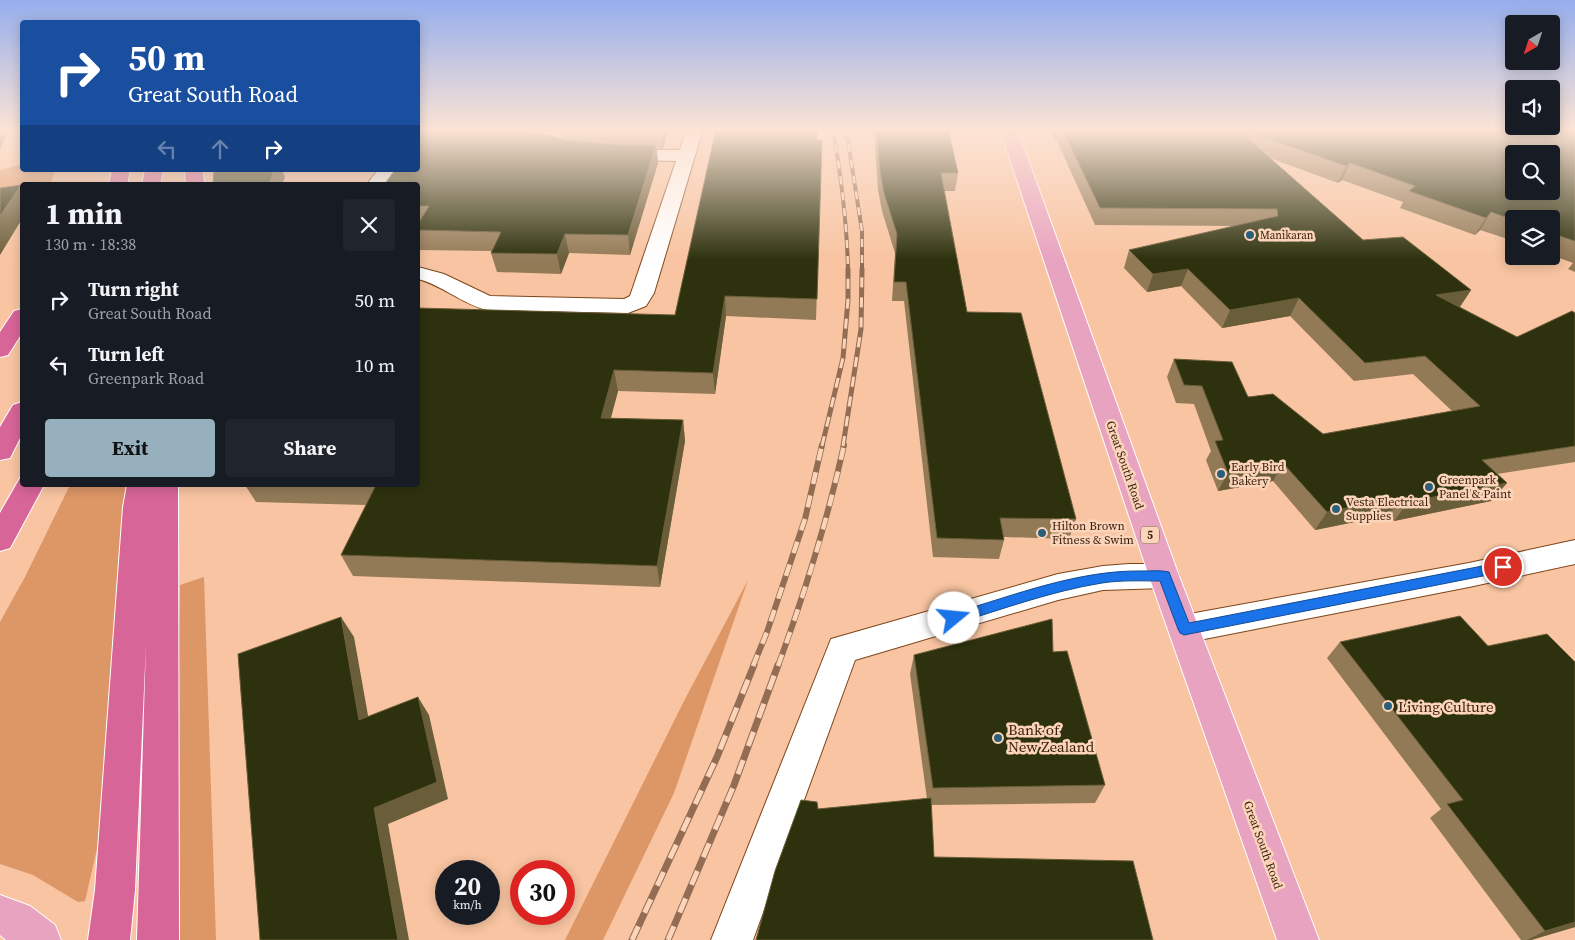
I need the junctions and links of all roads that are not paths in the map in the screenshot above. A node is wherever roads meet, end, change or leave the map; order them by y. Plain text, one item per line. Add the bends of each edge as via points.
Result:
1 (682, 173) edge
2 (1023, 173) edge
3 (420, 273) edge
4 (20, 319) edge
5 (0, 350) edge
6 (20, 415) edge
7 (0, 451) edge
8 (29, 487) edge
9 (141, 487) edge
10 (164, 487) edge
11 (0, 540) edge
12 (1575, 552) edge
13 (1164, 576) junction
14 (1184, 629) junction
15 (0, 915) edge
16 (40, 940) edge
17 (109, 940) edge
18 (158, 940) edge
19 (732, 940) edge
20 (1298, 940) edge

1 - 3 street via 643,293 638,301 628,306 487,303 476,300 440,278
2 - 13 main road, Great South Road / 5
4 - 5 highway
6 - 7 highway
8 - 11 highway
9 - 17 highway via 115,890
10 - 18 highway
12 - 14 street
13 - 14 main road, Great South Road / 5
13 - 19 street via 1103,578 1058,587 844,649
14 - 20 main road, Great South Road / 5
15 - 16 main road via 15,921

